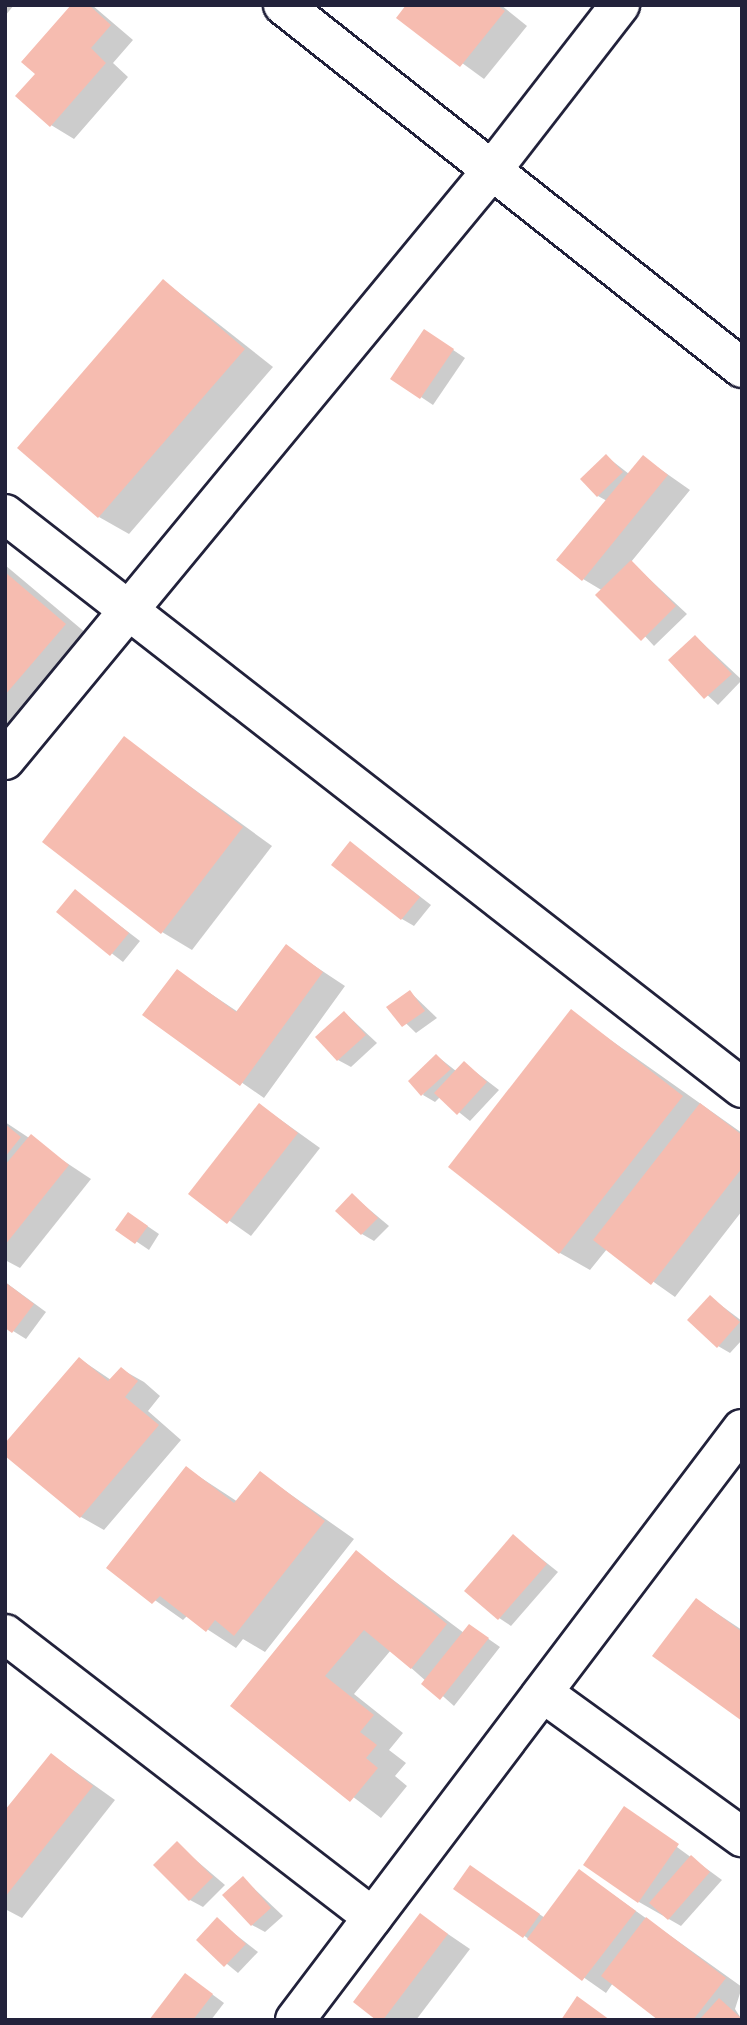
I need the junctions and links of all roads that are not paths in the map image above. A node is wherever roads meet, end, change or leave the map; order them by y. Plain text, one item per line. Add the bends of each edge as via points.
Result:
1 (283, 5) edge
2 (620, 5) edge
3 (492, 170) junction
4 (742, 368) edge
5 (5, 514) edge
6 (130, 608) junction
7 (5, 760) edge
8 (742, 1088) edge
9 (742, 1429) edge
10 (5, 1634) edge
11 (543, 1693) junction
12 (742, 1837) edge
13 (373, 1917) junction
14 (295, 2020) edge

1 - 3 street
2 - 3 street
3 - 4 street
3 - 6 street
5 - 6 street
6 - 7 street
6 - 8 street
9 - 11 street
10 - 13 street
11 - 12 street
11 - 13 street
13 - 14 street

